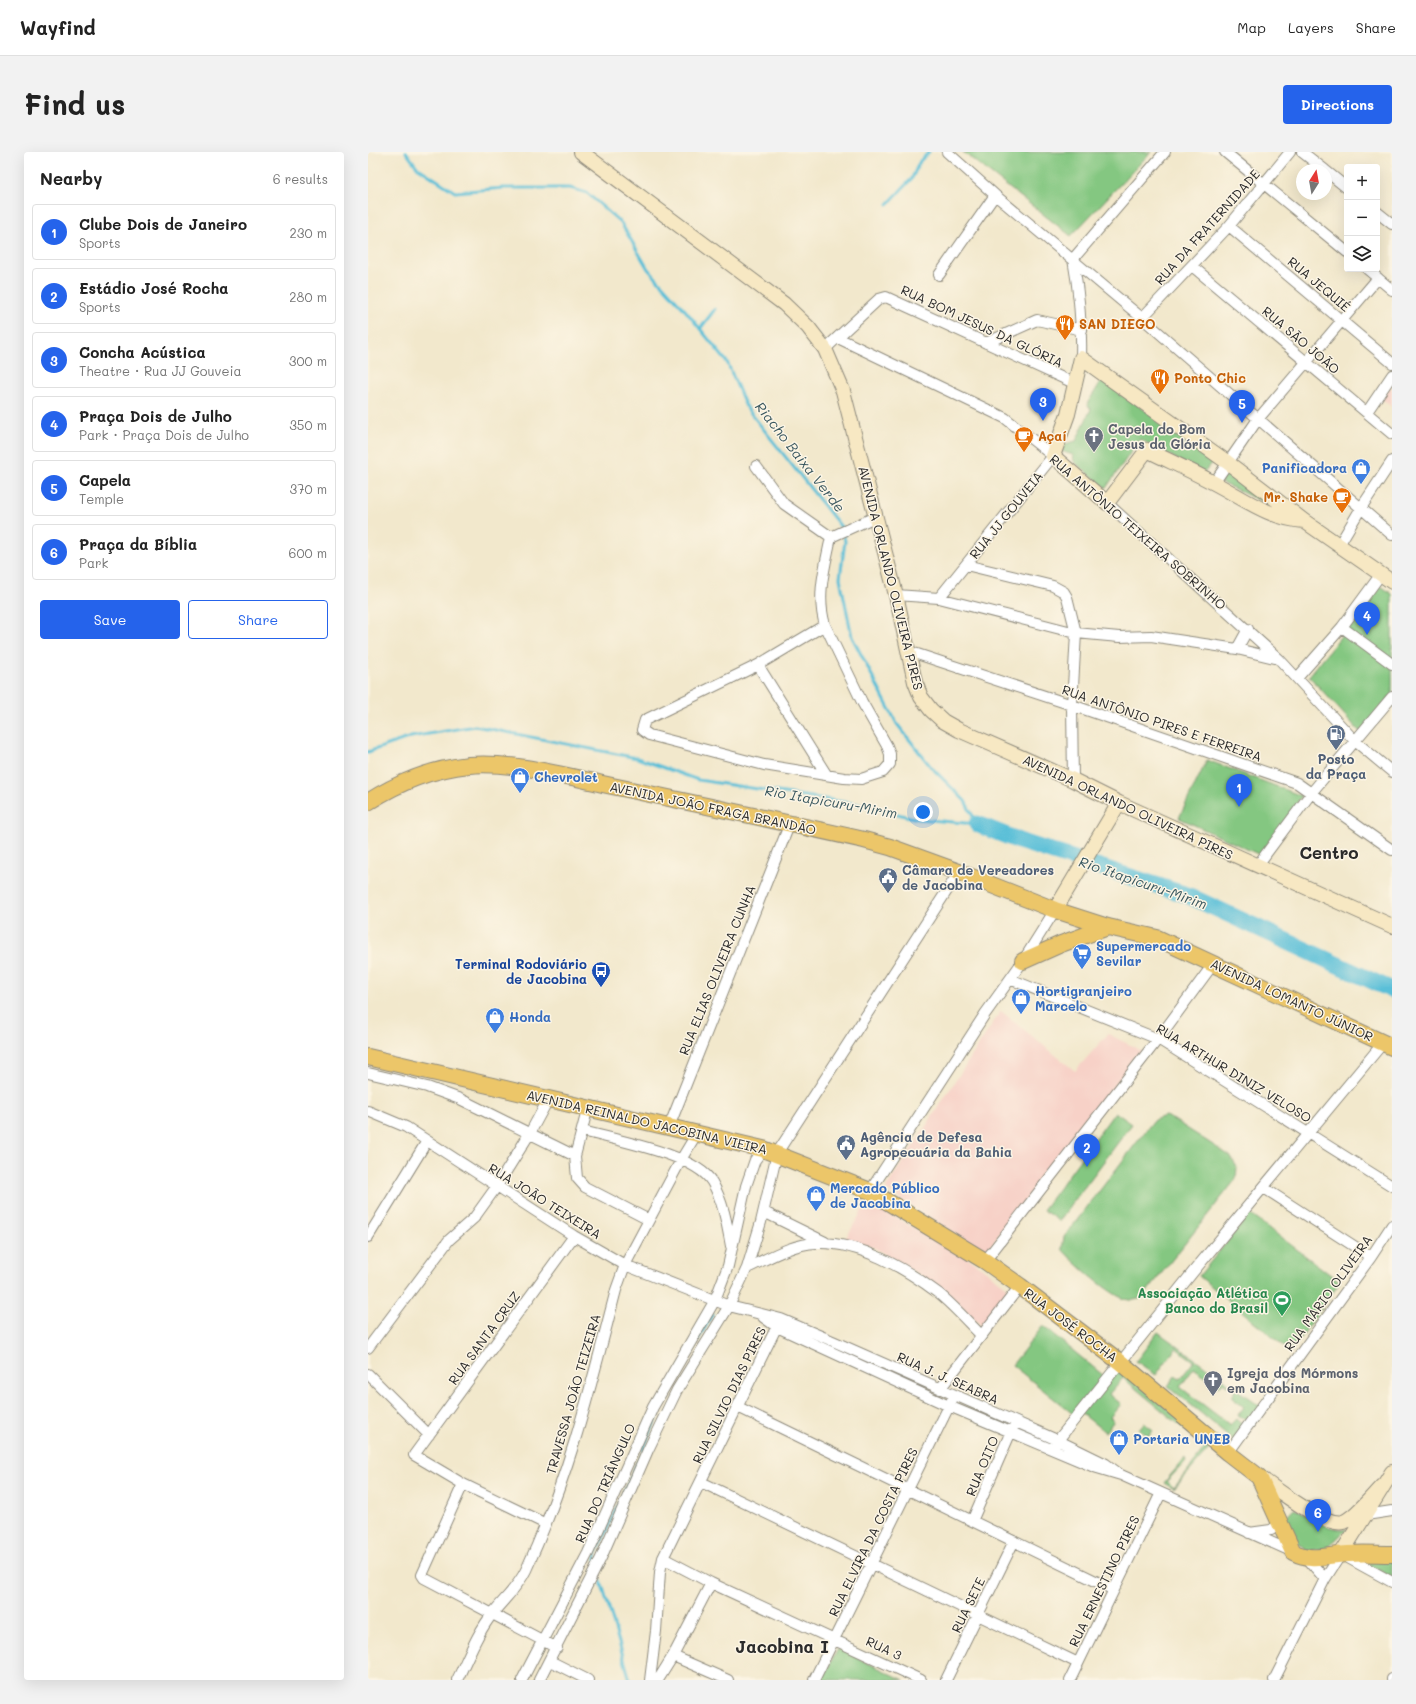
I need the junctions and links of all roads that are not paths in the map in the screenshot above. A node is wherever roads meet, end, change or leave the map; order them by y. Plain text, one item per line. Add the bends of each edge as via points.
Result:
1 (581, 152) edge
2 (947, 152) edge
3 (1165, 152) edge
4 (1225, 152) edge
5 (1290, 152) edge
6 (1302, 152) edge
7 (1317, 164) edge
8 (1332, 176) edge
9 (1264, 184) junction
10 (1344, 186) edge
11 (995, 195) junction
12 (1380, 214) edge
13 (1392, 224) edge
14 (1229, 226) junction
15 (1344, 250) edge
16 (1073, 259) junction
17 (1192, 266) junction
18 (1371, 272) edge
19 (939, 275) dead end
20 (1378, 278) junction
21 (1392, 290) edge
22 (1142, 318) junction
23 (1341, 320) junction
24 (1082, 330) junction
25 (838, 338) junction
26 (986, 343) junction
27 (825, 349) junction
28 (1081, 358) junction
29 (1307, 362) junction
30 (1392, 363) edge
31 (1392, 375) edge
32 (1076, 384) junction
33 (1367, 412) junction
34 (1258, 419) junction
35 (1392, 434) edge
36 (1053, 456) junction
37 (1392, 461) edge
38 (1228, 462) junction
39 (756, 466) dead end
40 (1214, 483) junction
41 (1108, 503) junction
42 (1360, 508) junction
43 (875, 517) junction
44 (1304, 521) junction
45 (838, 534) junction
46 (1392, 535) edge
47 (1339, 545) junction
48 (966, 565) junction
49 (1386, 578) edge
50 (896, 595) junction
51 (939, 598) junction
52 (825, 625) junction
53 (1342, 627) junction
54 (1248, 629) junction
55 (1076, 633) junction
56 (1237, 649) junction
57 (908, 651) junction
58 (1279, 658) junction
59 (758, 664) junction
60 (1392, 664) edge
61 (1298, 677) junction
62 (1392, 697) edge
63 (1072, 705) junction
64 (1355, 741) junction
65 (1392, 772) edge
66 (826, 774) junction
67 (1072, 780) junction
68 (1312, 792) junction
69 (368, 802) edge
70 (1119, 803) junction
71 (790, 823) junction
72 (1392, 850) edge
73 (1257, 866) junction
74 (959, 872) junction
75 (1058, 904) junction
76 (1392, 926) edge
77 (1108, 927) junction
78 (1023, 961) junction
79 (1214, 963) junction
80 (1010, 979) junction
81 (1158, 1040) junction
82 (1387, 1045) edge
83 (368, 1057) edge
84 (368, 1073) edge
85 (445, 1074) junction
86 (439, 1091) junction
87 (549, 1098) junction
88 (588, 1107) junction
89 (368, 1111) edge
90 (669, 1127) junction
91 (583, 1131) junction
92 (530, 1133) junction
93 (697, 1134) junction
94 (1309, 1134) junction
95 (427, 1141) junction
96 (770, 1151) junction
97 (574, 1156) junction
98 (682, 1158) junction
99 (497, 1186) junction
100 (1392, 1186) edge
101 (1264, 1188) junction
102 (870, 1191) junction
103 (764, 1212) junction
104 (649, 1220) junction
105 (1392, 1225) edge
106 (574, 1236) junction
107 (368, 1237) edge
108 (829, 1244) junction
109 (732, 1250) junction
110 (1371, 1257) junction
111 (985, 1261) junction
112 (625, 1265) junction
113 (747, 1268) junction
114 (1020, 1286) junction
115 (715, 1300) junction
116 (729, 1306) junction
117 (779, 1323) junction
118 (981, 1335) junction
119 (833, 1347) junction
120 (368, 1348) edge
121 (1120, 1362) junction
122 (368, 1374) edge
123 (940, 1389) junction
124 (954, 1396) junction
125 (949, 1406) junction
126 (738, 1407) junction
127 (1016, 1421) junction
128 (1011, 1433) junction
129 (429, 1435) junction
130 (1058, 1440) junction
131 (1051, 1450) junction
132 (1228, 1453) junction
133 (1392, 1472) edge
134 (1121, 1475) junction
135 (1259, 1477) junction
136 (701, 1482) junction
137 (463, 1484) junction
138 (1382, 1486) junction
139 (908, 1490) junction
140 (1161, 1493) junction
141 (1392, 1511) edge
142 (1366, 1515) junction
143 (972, 1521) junction
144 (546, 1524) junction
145 (1280, 1524) junction
146 (1248, 1533) junction
147 (1014, 1541) junction
148 (1345, 1554) junction
149 (1392, 1554) edge
150 (1300, 1555) junction
151 (664, 1558) junction
152 (872, 1564) junction
153 (1325, 1579) junction
154 (1392, 1582) edge
155 (712, 1583) junction
156 (1114, 1590) junction
157 (492, 1613) junction
158 (977, 1615) junction
159 (835, 1640) junction
160 (543, 1641) junction
161 (557, 1648) junction
162 (673, 1656) junction
163 (550, 1661) junction
164 (1078, 1663) junction
165 (457, 1680) edge
166 (522, 1680) edge
167 (539, 1680) edge
168 (588, 1680) edge
169 (650, 1680) edge
170 (658, 1680) edge
171 (728, 1680) edge
172 (814, 1680) edge
173 (921, 1680) edge
174 (946, 1680) edge
175 (1070, 1680) edge
176 (1274, 1680) edge

1 - 27 main road, AVENIDA ORLANDO OLIVEIRA PIRES via 778,298 808,327
2 - 11 street
3 - 16 street
4 - 9 street
5 - 9 street, RUA DA FRATERNIDADE
6 - 7 street
8 - 10 street
9 - 14 street, RUA DA FRATERNIDADE
9 - 15 street
11 - 16 street
11 - 19 street
12 - 13 street
14 - 17 street, RUA DA FRATERNIDADE
14 - 23 street, RUA JEQUIÉ
16 - 22 street
16 - 24 street
17 - 22 street, RUA DA FRATERNIDADE
17 - 29 street, RUA SÃO JOÃO
18 - 20 street
20 - 21 street
20 - 23 street
22 - 34 street
23 - 29 street
23 - 30 street, RUA JEQUIÉ
24 - 26 street via 1037,320
24 - 28 street
25 - 26 street, RUA BOM JESUS DA GLÓRIA via 884,297
25 - 27 street, RUA BOM JESUS DA GLÓRIA
25 - 36 street, RUA ANTÔNIO TEIXEIRA SOBRINHO via 1005,418
26 - 32 street, RUA BOM JESUS DA GLÓRIA
27 - 43 main road, AVENIDA ORLANDO OLIVEIRA PIRES via 843,391
28 - 32 main road, RUA JJ GOUVEIA
28 - 38 main road
29 - 33 street, RUA SÃO JOÃO
29 - 34 street
31 - 33 street
32 - 36 main road, RUA JJ GOUVEIA
33 - 35 street, RUA SÃO JOÃO
34 - 38 street
34 - 42 street
36 - 41 main road, RUA ANTÔNIO TEIXEIRA SOBRINHO
36 - 48 street, RUA JJ GOUVEIA
37 - 42 street
38 - 40 street
38 - 44 main road
39 - 45 street via 784,504
40 - 41 main road via 1147,450
40 - 44 main road via 1272,515
41 - 54 street, RUA ANTÔNIO TEIXEIRA SOBRINHO
42 - 46 street
42 - 47 street
43 - 45 street
43 - 50 main road, AVENIDA ORLANDO OLIVEIRA PIRES
44 - 47 main road
45 - 52 street via 821,594
47 - 49 main road
48 - 51 street, RUA JJ GOUVEIA
48 - 55 street via 1033,580 1060,589 1066,597
49 - 53 street
50 - 51 street
50 - 57 main road, AVENIDA ORLANDO OLIVEIRA PIRES
51 - 55 street
52 - 59 street
52 - 66 street via 862,702 887,746 890,759 888,768 883,772 860,779
53 - 60 street
53 - 61 street
54 - 56 street
54 - 58 street, RUA ANTÔNIO TEIXEIRA SOBRINHO
55 - 56 street via 1151,636
55 - 63 street
56 - 58 street
57 - 63 street, RUA ANTÔNIO PIRES E FERREIRA
57 - 67 main road, AVENIDA ORLANDO OLIVEIRA PIRES via 921,696 943,721
58 - 61 street, RUA ANTÔNIO TEIXEIRA SOBRINHO
59 - 66 street
59 - 66 street via 645,720 642,730 649,735 742,760
61 - 64 street, RUA ANTÔNIO TEIXEIRA SOBRINHO
62 - 64 street
63 - 67 street
63 - 68 street, RUA ANTÔNIO PIRES E FERREIRA via 1297,783
64 - 65 street, RUA ANTÔNIO TEIXEIRA SOBRINHO
64 - 68 street
67 - 70 main road, AVENIDA ORLANDO OLIVEIRA PIRES
68 - 72 street, RUA ANTÔNIO PIRES E FERREIRA
68 - 73 street
69 - 71 main road, AVENIDA JOÃO FRAGA BRANDÃO via 388,789 427,773 470,765 499,765
70 - 73 main road, AVENIDA ORLANDO OLIVEIRA PIRES
70 - 75 main road
71 - 74 main road, AVENIDA JOÃO FRAGA BRANDÃO via 890,847
71 - 90 street, RUA ELIAS OLIVEIRA CUNHA
73 - 76 main road, AVENIDA ORLANDO OLIVEIRA PIRES
74 - 75 main road, AVENIDA JOÃO FRAGA BRANDÃO
74 - 96 street, RUA DO TRIÂNGULO
75 - 77 main road, AVENIDA LOMANTO JÚNIOR
75 - 78 street
77 - 78 main road
77 - 79 main road, AVENIDA LOMANTO JÚNIOR via 1157,938
78 - 80 street
79 - 81 street
79 - 82 main road, AVENIDA LOMANTO JÚNIOR
80 - 81 street, RUA ARTHUR DINIZ VELOSO
80 - 102 street via 984,1014
81 - 94 street, RUA ARTHUR DINIZ VELOSO
81 - 111 street
82 - 94 street
83 - 85 main road, AVENIDA REINALDO JACOBINA VIEIRA
84 - 86 street
85 - 86 street
85 - 87 main road, AVENIDA REINALDO JACOBINA VIEIRA
86 - 92 street
87 - 88 main road, AVENIDA REINALDO JACOBINA VIEIRA
87 - 92 street
88 - 90 main road, AVENIDA REINALDO JACOBINA VIEIRA
88 - 91 street
89 - 95 street, RUA JOÃO TEIXEIRA via 406,1127
90 - 93 main road, AVENIDA REINALDO JACOBINA VIEIRA
91 - 97 street
91 - 98 street
92 - 97 street
92 - 99 street
93 - 96 main road, AVENIDA REINALDO JACOBINA VIEIRA
93 - 98 street, TRAVESSA JOÃO TEIZEIRA
94 - 100 street, RUA ARTHUR DINIZ VELOSO
94 - 101 street
95 - 99 street, RUA JOÃO TEIXEIRA
95 - 107 street
96 - 102 main road, AVENIDA REINALDO JACOBINA VIEIRA
96 - 103 street, RUA DO TRIÂNGULO
96 - 109 street, RUA DO TRIÂNGULO via 755,1160 746,1186
97 - 104 street via 577,1178 585,1187
98 - 104 street, TRAVESSA JOÃO TEIZEIRA
98 - 109 street via 704,1172 711,1181 726,1219
99 - 106 street, RUA JOÃO TEIXEIRA
99 - 120 street via 474,1218 449,1240
101 - 110 street
101 - 121 street
102 - 111 main road, RUA JOSÉ ROCHA
103 - 108 street
103 - 113 street, RUA DO TRIÂNGULO
104 - 112 street, TRAVESSA JOÃO TEIZEIRA
105 - 110 street, RUA MÁRIO OLIVEIRA
106 - 112 street, RUA JOÃO TEIXEIRA
106 - 129 street, RUA SANTA CRUZ
108 - 113 street via 799,1246
108 - 118 street via 848,1246 890,1263 938,1293
109 - 115 street, RUA DO TRIÂNGULO
110 - 132 street, RUA MÁRIO OLIVEIRA
111 - 114 main road, RUA JOSÉ ROCHA
112 - 115 street, RUA JOÃO TEIXEIRA
112 - 144 street, TRAVESSA JOÃO TEIZEIRA via 574,1448
113 - 116 street, RUA DO TRIÂNGULO
114 - 118 street
114 - 121 main road, RUA JOSÉ ROCHA
115 - 116 street, RUA J. J. SEABRA
115 - 160 street, RUA DO TRIÂNGULO via 653,1407 588,1553
116 - 117 street, RUA J. J. SEABRA
116 - 161 street, RUA DO TRIÂNGULO via 677,1390
117 - 119 street, RUA J. J. SEABRA
117 - 126 street, RUA SILVIO DIAS PIRES
118 - 123 street
119 - 123 street, RUA J. J. SEABRA
119 - 125 street, RUA J. J. SEABRA
121 - 130 street
121 - 132 main road, RUA JOSÉ ROCHA
122 - 129 street
123 - 124 street, RUA J. J. SEABRA
124 - 125 street, RUA ELVIRA DA COSTA PIRES
124 - 127 street, RUA J. J. SEABRA
125 - 128 street, RUA J. J. SEABRA
125 - 139 street, RUA ELVIRA DA COSTA PIRES
126 - 136 street, RUA SILVIO DIAS PIRES
126 - 139 street
127 - 128 street, RUA OITO
127 - 130 street, RUA J. J. SEABRA
128 - 131 street, RUA J. J. SEABRA
128 - 143 street, RUA OITO
129 - 137 street, RUA SANTA CRUZ via 414,1455
130 - 131 street
130 - 134 street, RUA J. J. SEABRA via 1106,1464
131 - 134 street, RUA J. J. SEABRA via 1103,1471
132 - 135 main road, RUA JOSÉ ROCHA
133 - 138 main road
134 - 140 street, RUA J. J. SEABRA
135 - 138 main road via 1293,1501 1336,1523 1344,1522 1352,1516
135 - 145 main road
136 - 151 street, RUA SILVIO DIAS PIRES
136 - 152 street
137 - 144 street
137 - 157 street via 422,1575
138 - 142 main road
139 - 143 street
139 - 152 street, RUA ELVIRA DA COSTA PIRES
140 - 146 street, RUA J. J. SEABRA
140 - 156 street, RUA ERNESTINO PIRES
141 - 142 street
142 - 148 main road
143 - 147 street
144 - 157 street, TRAVESSA JOÃO TEIZEIRA via 519,1583
145 - 146 street via 1271,1530
145 - 150 main road
146 - 150 street, RUA J. J. SEABRA
147 - 156 street
147 - 158 street, RUA SETE
148 - 149 main road
148 - 150 main road
148 - 153 street
148 - 154 street
150 - 153 street
151 - 155 street, RUA 3
151 - 169 street, RUA SILVIO DIAS PIRES via 660,1572
152 - 158 street
152 - 159 street, RUA ELVIRA DA COSTA PIRES
153 - 176 street
155 - 159 street, RUA 3
155 - 162 street
156 - 164 street, RUA ERNESTINO PIRES
157 - 160 street
157 - 165 street, TRAVESSA JOÃO TEIZEIRA
158 - 164 street
158 - 174 street, RUA SETE
159 - 172 street, RUA ELVIRA DA COSTA PIRES
159 - 173 street, RUA 3
160 - 161 street
160 - 166 street, RUA DO TRIÂNGULO
161 - 163 street, RUA DO TRIÂNGULO
162 - 170 street
162 - 171 street
163 - 167 street, RUA DO TRIÂNGULO
163 - 168 street
164 - 175 street, RUA ERNESTINO PIRES

